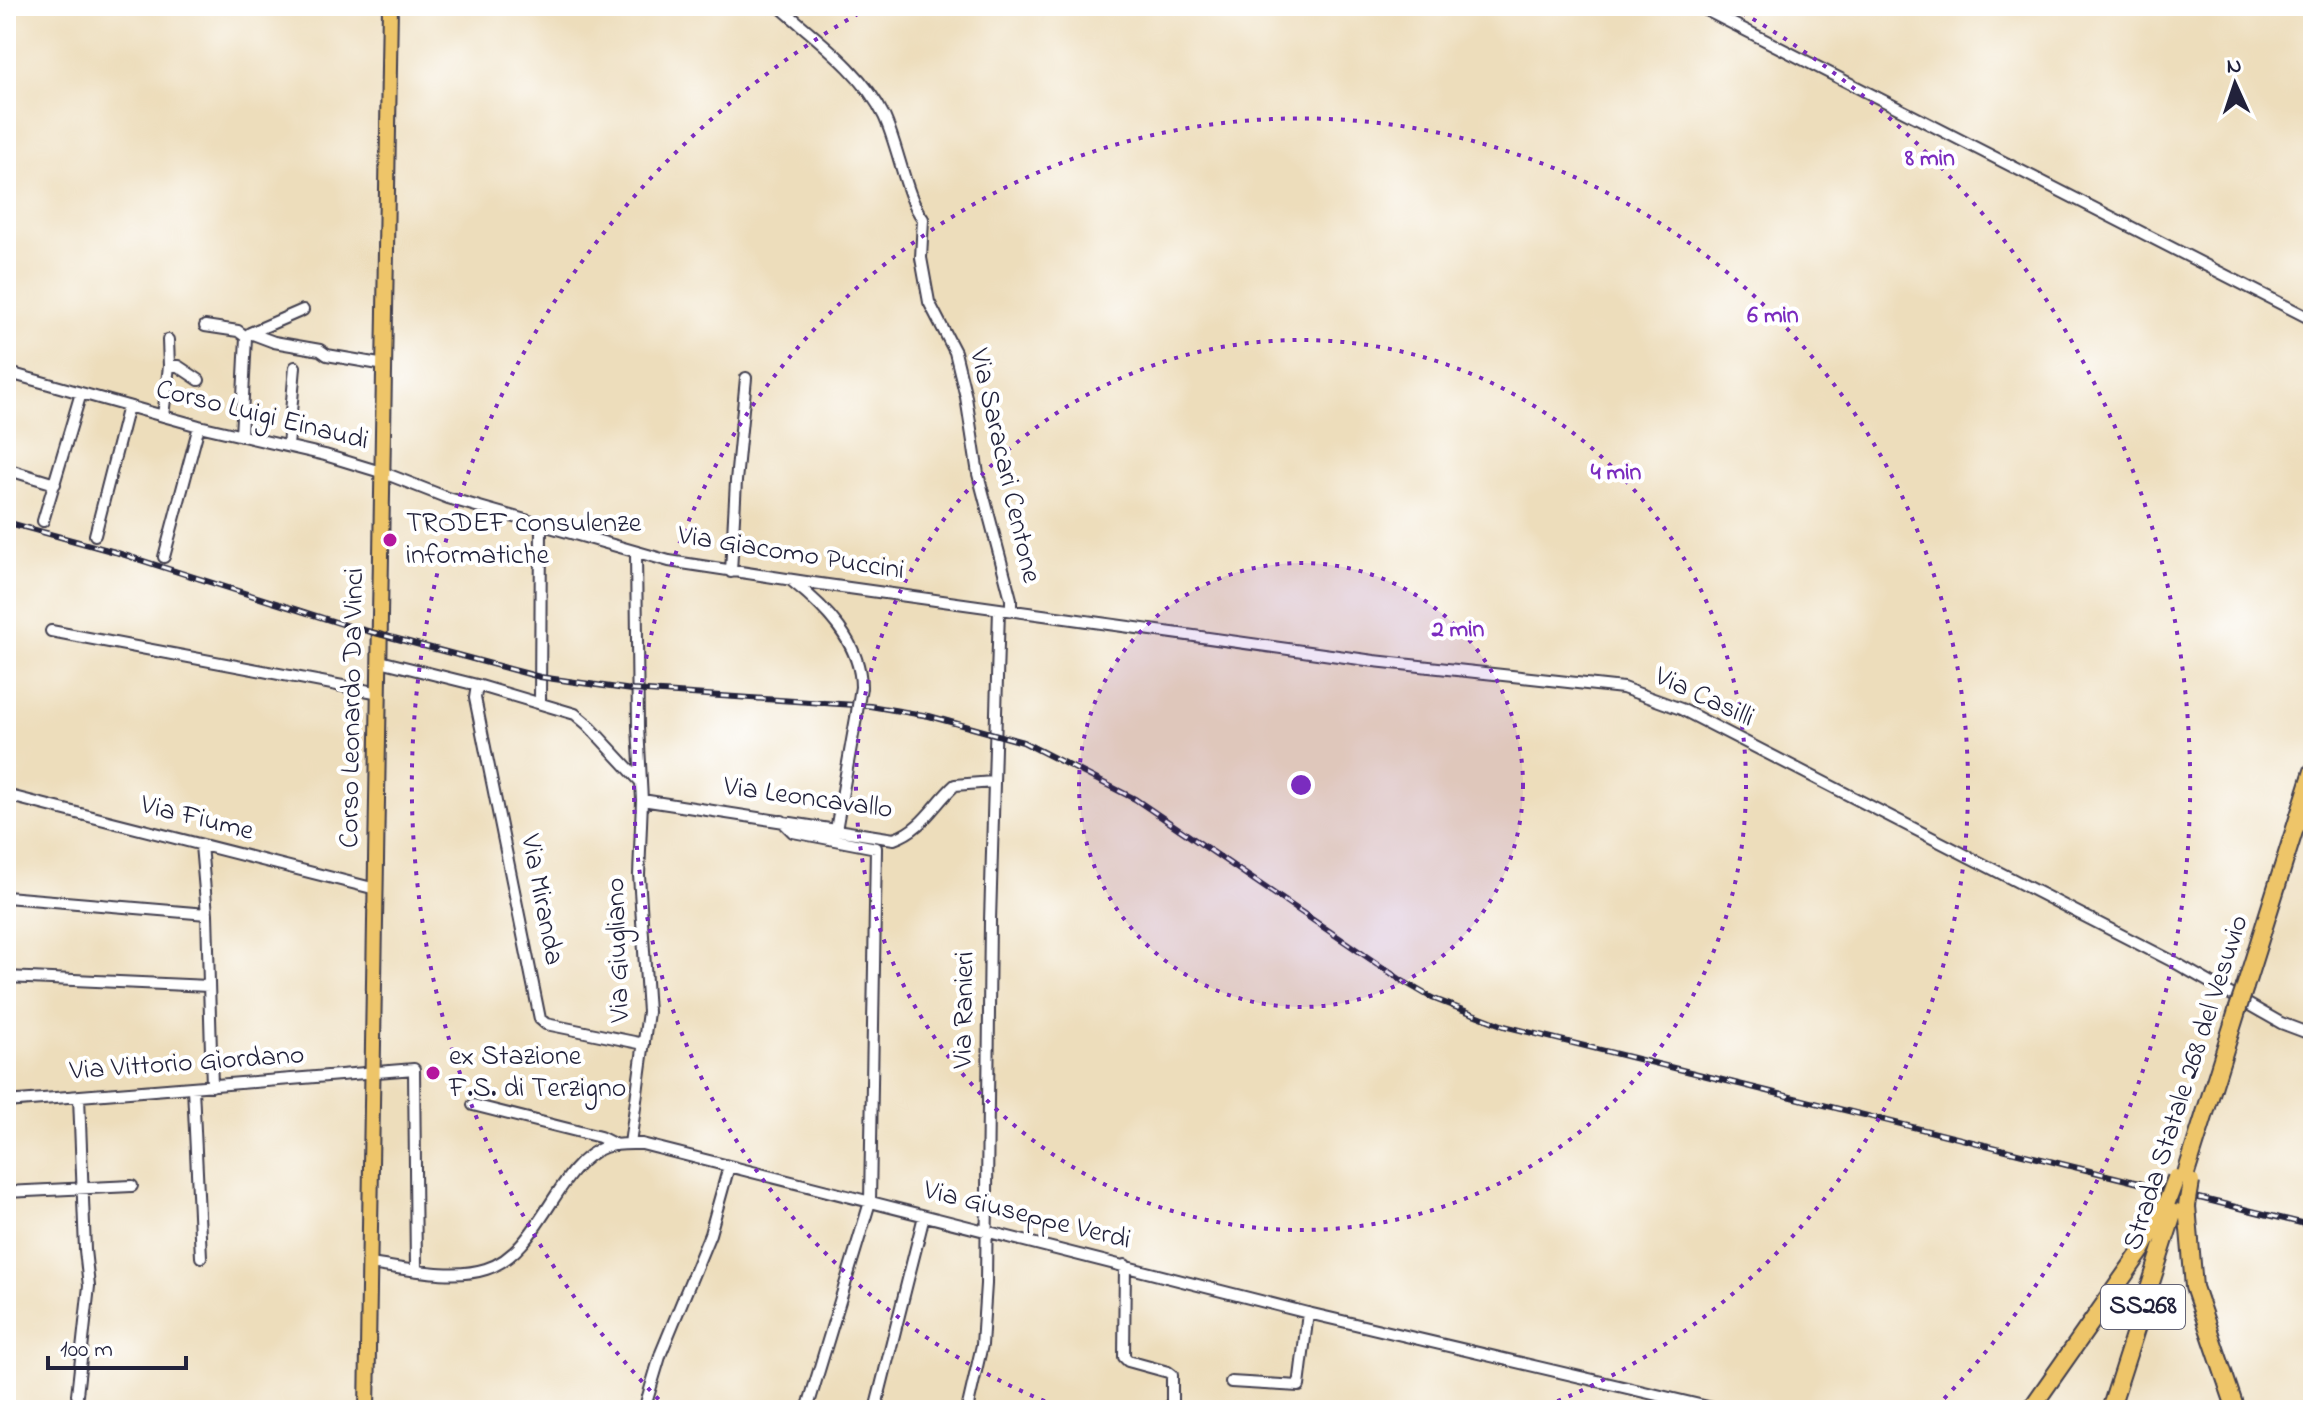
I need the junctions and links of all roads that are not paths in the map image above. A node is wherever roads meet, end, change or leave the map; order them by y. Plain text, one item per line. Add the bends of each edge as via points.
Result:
1 (390, 6) edge
2 (779, 6) edge
3 (1698, 6) edge
4 (303, 310) dead end
5 (2313, 320) edge
6 (205, 326) dead end
7 (248, 335) junction
8 (168, 340) dead end
9 (385, 365) junction
10 (169, 366) junction
11 (295, 367) dead end
12 (6, 372) edge
13 (746, 378) dead end
14 (199, 380) dead end
15 (81, 393) junction
16 (128, 406) junction
17 (163, 416) junction
18 (199, 426) junction
19 (241, 436) junction
20 (288, 446) junction
21 (6, 469) edge
22 (384, 473) junction
23 (55, 484) junction
24 (43, 521) dead end
25 (541, 526) junction
26 (95, 535) dead end
27 (636, 553) junction
28 (164, 557) dead end
29 (731, 572) junction
30 (790, 580) junction
31 (1005, 610) junction
32 (51, 631) dead end
33 (380, 661) junction
34 (477, 685) junction
35 (380, 693) junction
36 (540, 703) junction
37 (2313, 771) edge
38 (640, 781) junction
39 (993, 782) junction
40 (6, 795) edge
41 (642, 800) junction
42 (782, 821) junction
43 (836, 830) junction
44 (201, 845) junction
45 (376, 889) junction
46 (6, 897) edge
47 (207, 914) junction
48 (6, 977) edge
49 (209, 986) junction
50 (2313, 1035) edge
51 (644, 1044) junction
52 (2220, 1066) junction
53 (373, 1075) junction
54 (212, 1086) junction
55 (193, 1088) junction
56 (79, 1097) junction
57 (6, 1102) edge
58 (473, 1105) dead end
59 (630, 1144) junction
60 (616, 1145) junction
61 (729, 1166) junction
62 (2184, 1180) junction
63 (132, 1186) dead end
64 (82, 1189) junction
65 (6, 1192) edge
66 (870, 1202) junction
67 (2177, 1204) junction
68 (924, 1216) junction
69 (986, 1231) junction
70 (201, 1257) dead end
71 (369, 1264) junction
72 (1125, 1265) junction
73 (416, 1269) junction
74 (1308, 1313) junction
75 (1231, 1382) dead end
76 (77, 1395) dead end
77 (367, 1410) edge
78 (644, 1410) edge
79 (807, 1410) edge
80 (875, 1410) edge
81 (967, 1410) edge
82 (1172, 1410) edge
83 (1721, 1410) edge
84 (2030, 1410) edge
85 (2110, 1410) edge
86 (2236, 1410) edge

1 - 9 main road, Corso Leonardo Da Vinci
2 - 31 street, Via Saracari Centone via 862,81 896,143 914,208 923,219 921,258 929,302 955,352 966,397 978,474 1011,599
3 - 5 street
4 - 7 street
6 - 7 street
7 - 9 street
7 - 19 street
8 - 10 street
9 - 22 main road, Corso Leonardo Da Vinci
10 - 14 street
10 - 17 street
11 - 20 street
12 - 15 street, Corso Luigi Einaudi
13 - 29 street
15 - 16 street, Corso Luigi Einaudi
15 - 23 street
16 - 17 street, Corso Luigi Einaudi
16 - 26 street, Corso Luigi Einaudi
17 - 18 street, Corso Luigi Einaudi
18 - 19 street, Corso Luigi Einaudi
18 - 28 street
19 - 20 street, Corso Luigi Einaudi
20 - 22 street, Corso Luigi Einaudi
21 - 23 street
22 - 25 street, Via Giacomo Puccini
22 - 33 main road, Corso Leonardo Da Vinci
23 - 24 street
25 - 27 street, Via Giacomo Puccini
25 - 36 street
27 - 29 street, Via Giacomo Puccini
27 - 38 street, Via Giugliano
29 - 30 street, Via Giacomo Puccini
30 - 31 street, Via Giacomo Puccini
30 - 43 street, bridge via 849,640 858,658 861,687
31 - 39 street, Via Ranieri
31 - 50 street, Via Casilli via 1647,695
32 - 35 street
33 - 34 street
33 - 35 main road, Corso Leonardo Da Vinci
34 - 36 street
34 - 51 street, Via Miranda via 475,698 540,1019
35 - 45 main road, Corso Leonardo Da Vinci
36 - 38 street via 583,720
37 - 52 highway, Strada Statale 268 del Vesuvio, bridge
38 - 41 street, Via Giugliano
39 - 43 street, Via Leoncavallo via 955,785 908,835 894,839
39 - 69 street, Via Ranieri
40 - 44 street, Via Fiume
41 - 42 street, Via Leoncavallo
41 - 51 street, Via Giugliano via 639,875 648,1012
42 - 43 street, Via Leoncavallo
42 - 66 street via 793,832 876,848
44 - 45 street, Via Fiume
44 - 47 street
45 - 53 main road, Corso Leonardo Da Vinci
46 - 47 street
47 - 49 street
48 - 49 street
49 - 54 street
51 - 59 street, Via Giugliano
52 - 62 highway, Strada Statale 268 del Vesuvio via 2192,1136
52 - 62 highway via 2206,1135
53 - 54 street, Via Vittorio Giordano
53 - 71 main road, Corso Leonardo Da Vinci
53 - 73 street, Via Vittorio Giordano via 414,1069
54 - 55 street, Via Vittorio Giordano
55 - 56 street, Via Vittorio Giordano
55 - 70 street
56 - 57 street, Via Vittorio Giordano
56 - 64 street
58 - 60 street
59 - 60 street, Via Giuseppe Verdi
59 - 61 street, Via Giuseppe Verdi
60 - 73 street, Via Giuseppe Verdi via 583,1161 518,1250 502,1262 472,1273
61 - 66 street, Via Giuseppe Verdi
61 - 78 street via 710,1234 661,1353
62 - 67 highway, bridge
63 - 64 street
64 - 65 street
64 - 76 street via 89,1286
66 - 68 street, Via Giuseppe Verdi
66 - 79 street
67 - 84 highway
67 - 85 highway, Strada Statale 268 del Vesuvio / SS268
67 - 86 highway via 2194,1287
68 - 69 street, Via Giuseppe Verdi
68 - 80 street
69 - 72 street, Via Giuseppe Verdi
69 - 81 street, Via Ranieri via 984,1328
71 - 73 street, Via Giuseppe Verdi
71 - 77 main road, Corso Leonardo Da Vinci
72 - 74 street, Via Giuseppe Verdi
72 - 82 street via 1124,1357 1172,1375
74 - 75 street via 1299,1386
74 - 83 street, Via Giuseppe Verdi

